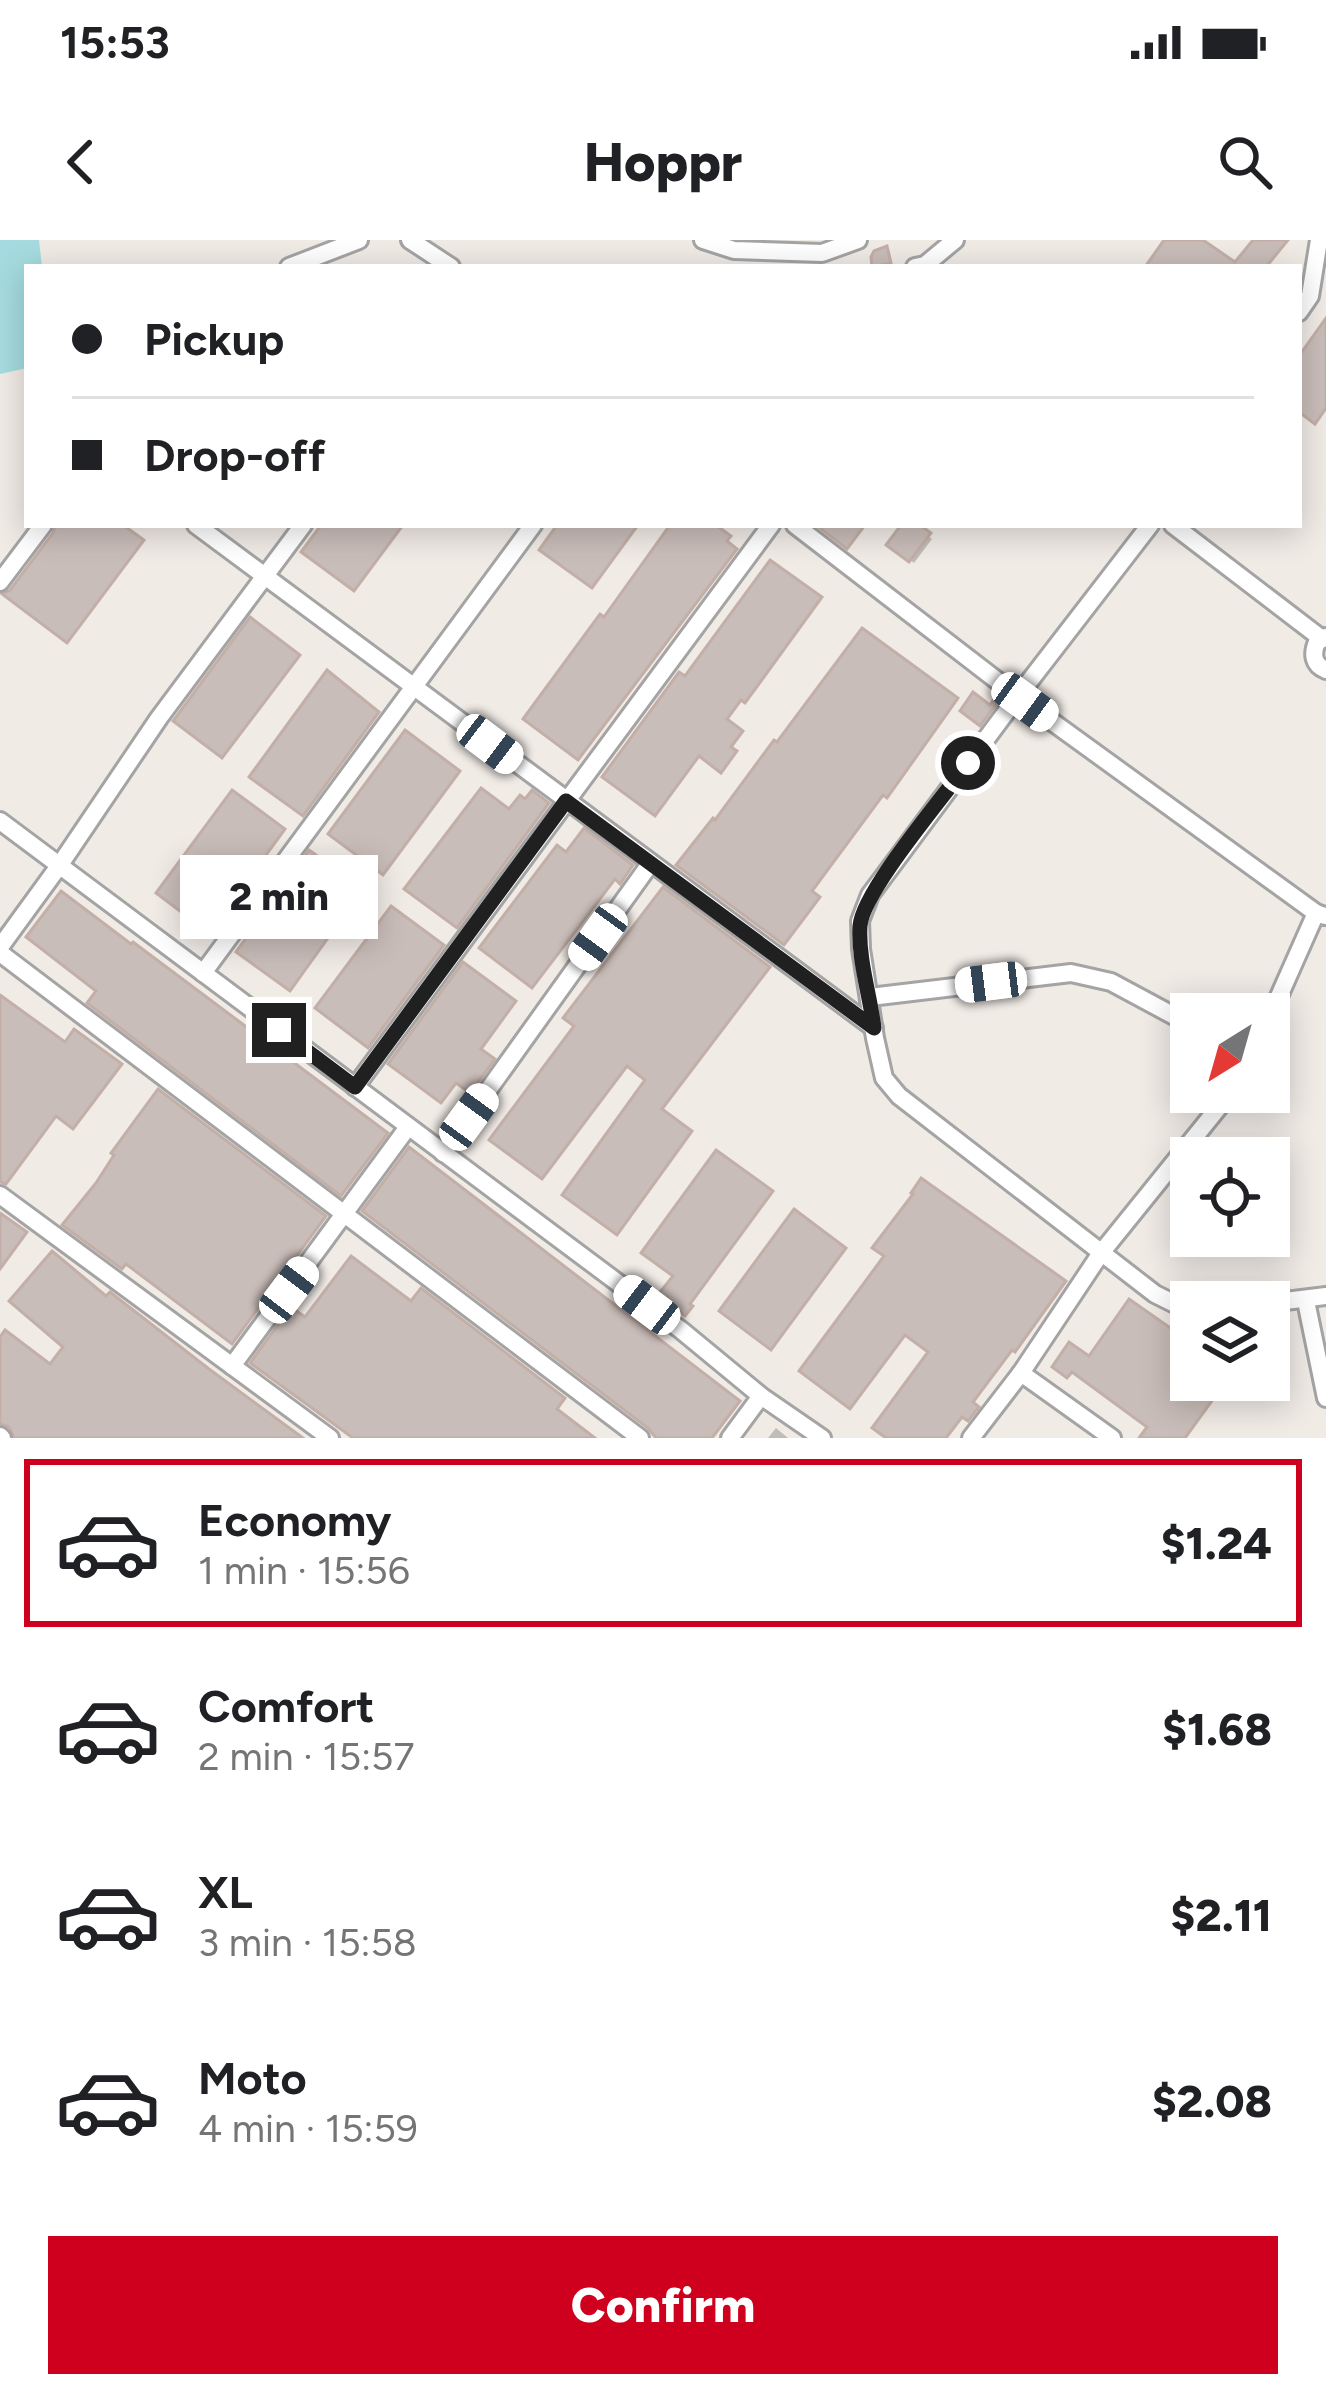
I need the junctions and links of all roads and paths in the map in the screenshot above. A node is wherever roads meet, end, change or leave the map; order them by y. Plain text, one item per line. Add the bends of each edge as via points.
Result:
1 (359, 240) edge
2 (410, 240) edge
3 (703, 240) edge
4 (858, 240) edge
5 (955, 240) edge
6 (1319, 240) edge
7 (821, 247) edge
8 (297, 264) edge
9 (446, 264) edge
10 (926, 264) edge
11 (1302, 308) edge
12 (41, 528) edge
13 (200, 528) edge
14 (301, 528) edge
15 (531, 528) edge
16 (769, 528) edge
17 (799, 528) edge
18 (1148, 528) edge
19 (1177, 528) edge
20 (266, 576) junction
21 (0, 582) edge
22 (1324, 638) edge
23 (1326, 670) edge
24 (413, 687) junction
25 (1018, 696) junction
26 (566, 801) junction
27 (0, 821) edge
28 (650, 865) junction
29 (59, 866) junction
30 (1323, 917) edge
31 (0, 950) edge
32 (203, 973) junction
33 (1283, 993) edge
34 (870, 997) junction
35 (1170, 1014) edge
36 (874, 1028) junction
37 (355, 1087) junction
38 (1216, 1113) edge
39 (408, 1126) junction
40 (443, 1153) junction
41 (0, 1195) edge
42 (345, 1215) junction
43 (1101, 1253) junction
44 (1326, 1296) edge
45 (1306, 1301) junction
46 (1170, 1302) edge
47 (1290, 1302) edge
48 (232, 1366) junction
49 (1021, 1373) junction
50 (761, 1396) junction
51 (1326, 1398) edge
52 (330, 1438) edge
53 (640, 1438) edge
54 (730, 1438) edge
55 (822, 1438) edge
56 (971, 1438) edge
57 (1112, 1438) edge

1 - 8 street
2 - 9 street
3 - 7 street via 734,250
4 - 7 street
5 - 10 street
6 - 11 street
12 - 21 street
13 - 20 street
14 - 20 street
15 - 24 street
16 - 26 street
17 - 25 street
18 - 25 street
19 - 22 street
20 - 24 street
20 - 29 street
22 - 23 street via 1314,658
24 - 26 street
24 - 32 street
25 - 30 street
25 - 34 street via 870,895 860,921
26 - 28 street
26 - 37 street
27 - 29 street
28 - 36 street
28 - 40 street
29 - 31 street
29 - 32 street
30 - 33 street
31 - 42 street
32 - 37 street
34 - 35 street via 1071,973 1111,982
34 - 36 street
36 - 43 street via 884,1078 898,1096
37 - 39 street
38 - 43 street
39 - 40 street
39 - 42 street
40 - 50 street
41 - 48 street
42 - 48 street
42 - 53 street
43 - 46 street
43 - 49 street
44 - 45 street
45 - 47 street
45 - 51 street
48 - 52 street
49 - 56 street
49 - 57 street
50 - 54 street
50 - 55 street

